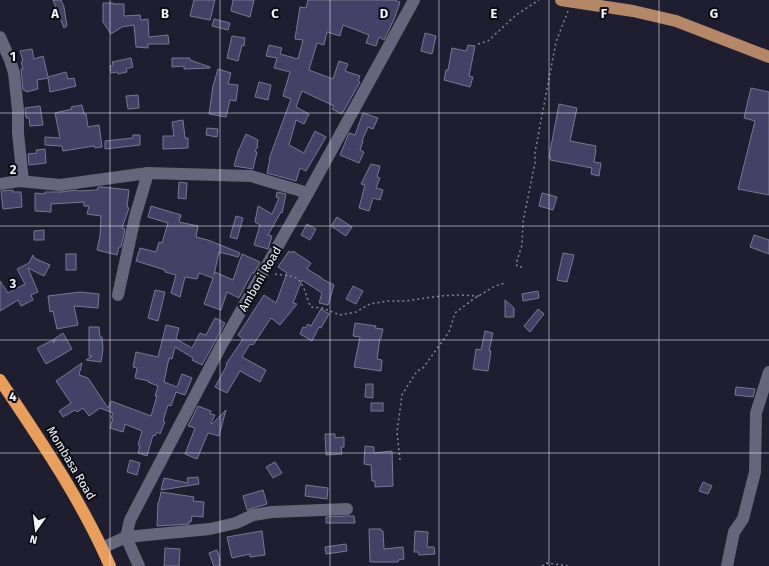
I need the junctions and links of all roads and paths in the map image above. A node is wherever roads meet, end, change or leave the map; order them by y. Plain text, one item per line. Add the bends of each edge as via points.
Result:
1 (414, 0) edge
2 (539, 0) edge
3 (566, 1) edge
4 (0, 37) edge
5 (478, 44) dead end
6 (769, 57) edge
7 (148, 173) junction
8 (23, 181) junction
9 (0, 184) edge
10 (308, 193) junction
11 (522, 267) dead end
12 (263, 273) junction
13 (505, 283) dead end
14 (118, 295) dead end
15 (480, 296) junction
16 (769, 372) edge
17 (0, 380) edge
18 (400, 460) dead end
19 (347, 509) dead end
20 (126, 537) junction
21 (102, 548) junction
22 (110, 566) edge
23 (139, 566) edge
24 (542, 566) edge
25 (568, 566) edge
26 (727, 566) edge

1 - 10 street, Amboni Road
2 - 5 path via 516,15 488,41
3 - 6 main road via 633,11 676,21
3 - 11 path via 535,152 523,222 522,245 516,264
4 - 8 street via 14,73
7 - 8 street via 60,185
7 - 10 street via 251,176
7 - 14 street via 135,217
8 - 9 street
10 - 12 street, Amboni Road
12 - 15 path via 296,278 301,282 312,308 322,308 340,315 356,312 370,304 388,301 405,302 457,295
12 - 20 street, Amboni Road via 221,346 130,520
13 - 15 path
15 - 18 path via 456,313 449,332 423,368 417,371 402,395 396,432
16 - 26 street via 756,413 755,472 743,520 734,532
17 - 21 highway, Mombasa Road via 50,454
19 - 20 street via 272,512 253,515 236,523 210,529
20 - 21 street
20 - 23 street
21 - 22 highway, Mombasa Road
24 - 25 path via 547,563

